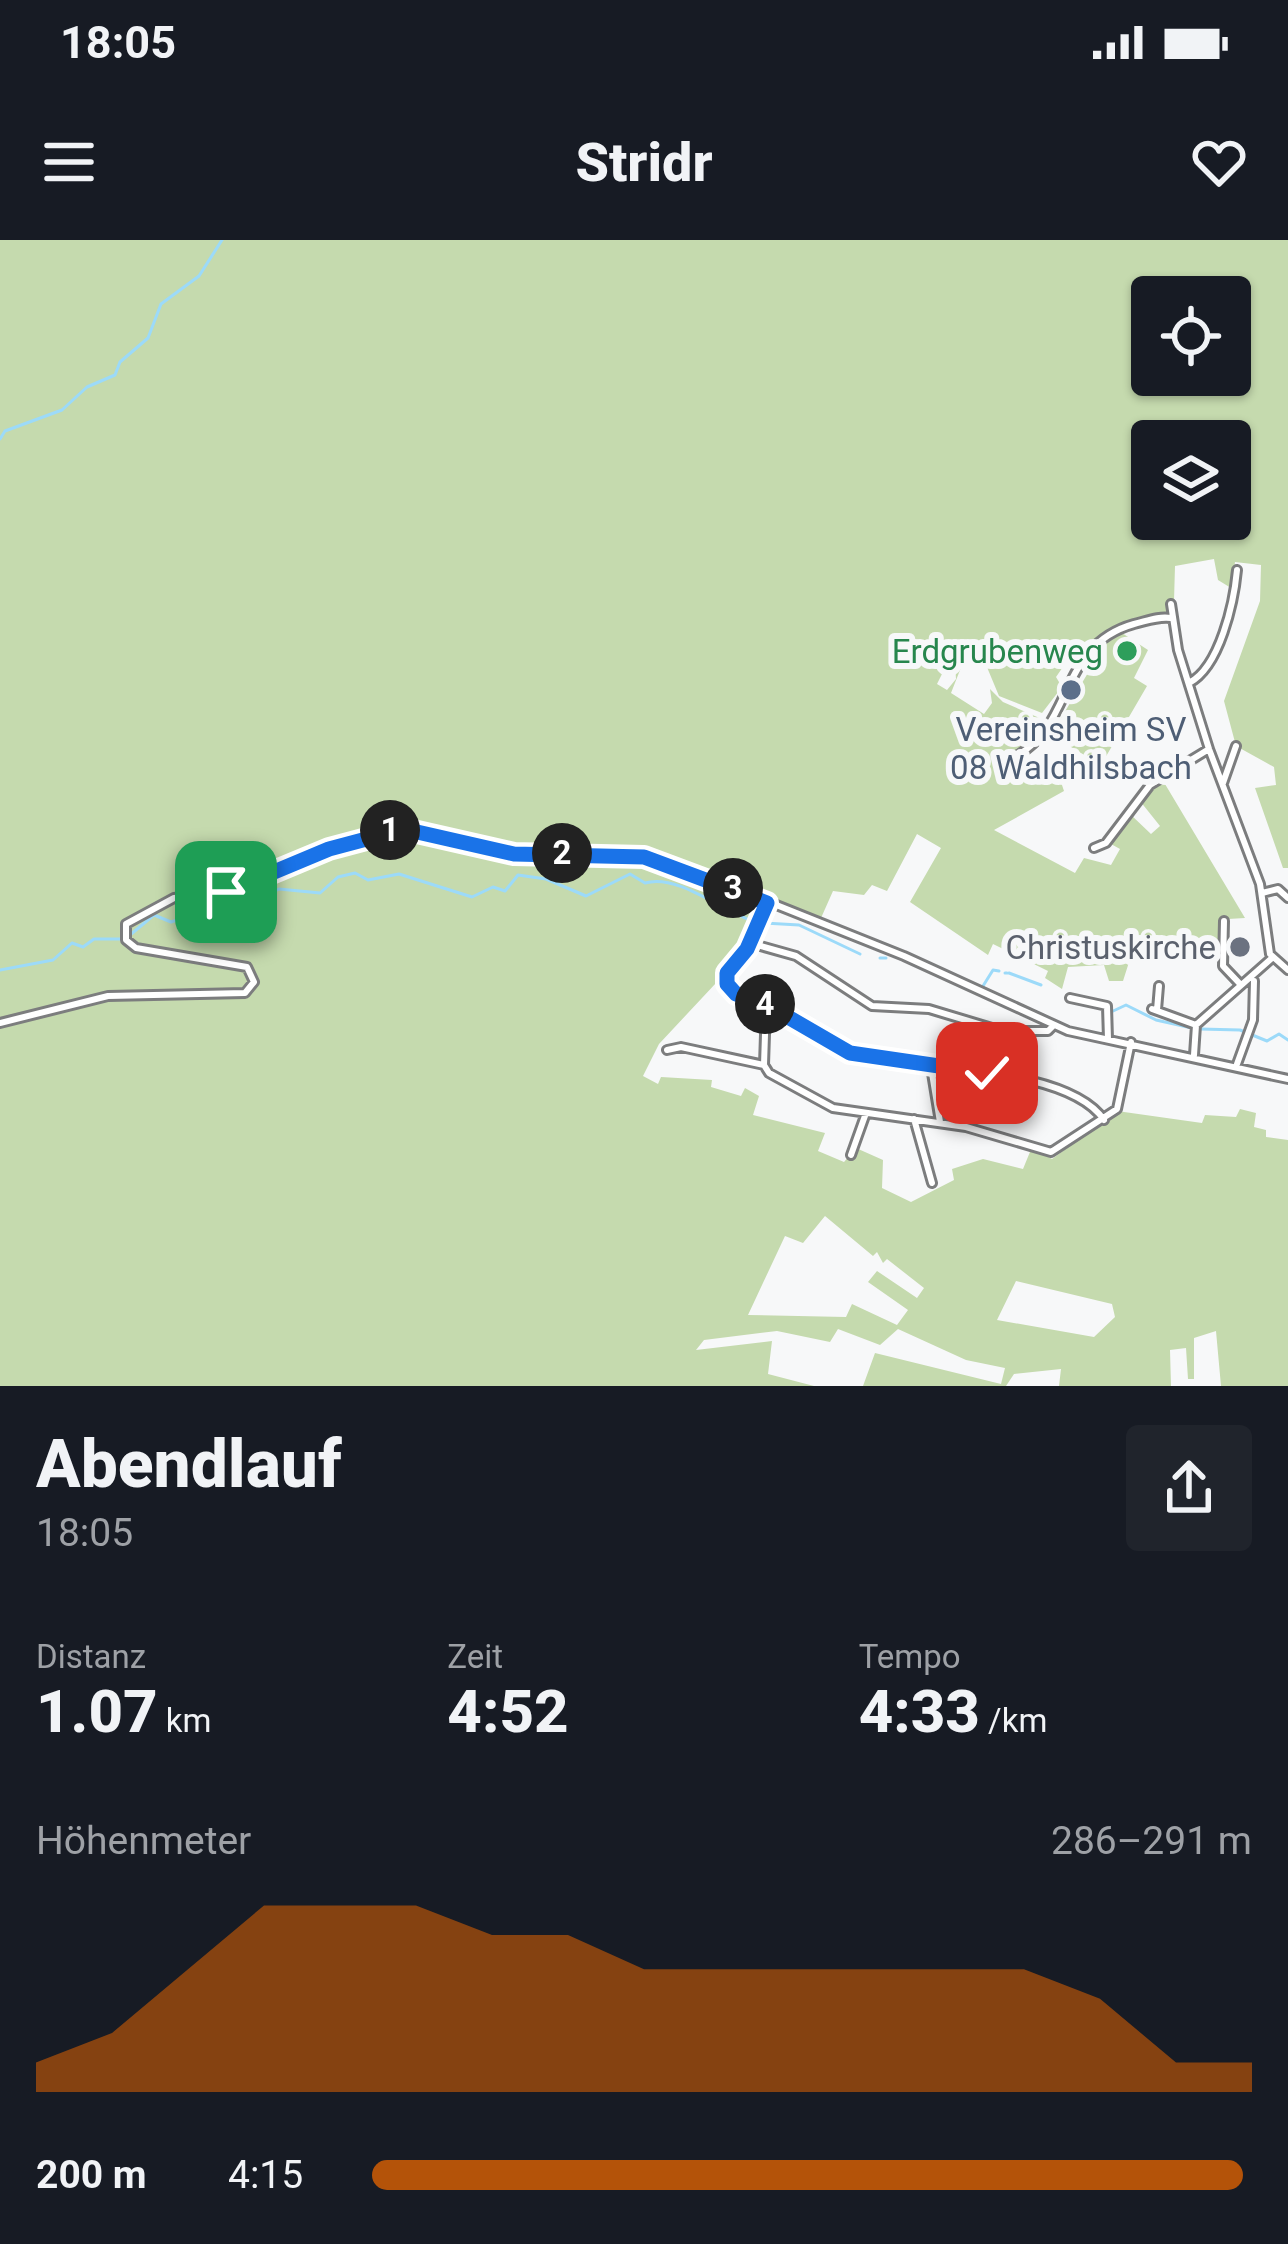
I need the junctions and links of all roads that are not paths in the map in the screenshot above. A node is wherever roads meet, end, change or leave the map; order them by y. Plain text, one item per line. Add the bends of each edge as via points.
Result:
1 (1238, 570) dead end
2 (1171, 604) dead end
3 (1172, 618) junction
4 (1189, 682) junction
5 (1236, 746) dead end
6 (1209, 749) junction
7 (1018, 755) dead end
8 (1223, 783) junction
9 (1094, 848) dead end
10 (1262, 892) junction
11 (1288, 898) edge
12 (767, 903) junction
13 (1224, 921) dead end
14 (750, 943) junction
15 (1272, 958) junction
16 (1288, 970) edge
17 (1253, 980) junction
18 (1241, 985) junction
19 (1159, 986) dead end
20 (1070, 998) dead end
21 (766, 1004) junction
22 (0, 1023) edge
23 (1196, 1025) junction
24 (1054, 1026) junction
25 (1108, 1039) junction
26 (1131, 1042) junction
27 (667, 1050) dead end
28 (1194, 1055) junction
29 (930, 1061) junction
30 (1237, 1064) junction
31 (764, 1065) junction
32 (1288, 1079) edge
33 (866, 1113) junction
34 (914, 1119) junction
35 (1103, 1120) junction
36 (940, 1123) junction
37 (851, 1155) dead end
38 (932, 1183) dead end

1 - 4 street via 1211,660
2 - 3 street
3 - 4 street
3 - 7 street via 1104,634 1072,674 1042,737
4 - 6 street
5 - 8 street
6 - 8 street
6 - 9 street via 1154,782
8 - 10 street
10 - 11 street via 1278,889
10 - 15 street
12 - 14 street
12 - 22 street via 644,857 514,854 387,830 231,891 169,900 126,924 126,940 136,948 247,967 254,982 245,993 117,995
12 - 24 street
13 - 18 street via 1223,968
14 - 21 street via 727,984
14 - 24 street via 796,956 874,1006 923,1008 1002,1031
15 - 16 street
15 - 17 street
17 - 18 street
17 - 30 street
18 - 23 street
19 - 23 street via 1155,1011
20 - 25 street via 1107,1006
21 - 29 street via 850,1053
21 - 31 street
23 - 28 street
24 - 25 street
25 - 26 street
26 - 28 street
26 - 35 street via 1122,1100
27 - 31 street
28 - 30 street
29 - 35 street via 1065,1092
29 - 36 street
30 - 32 street
31 - 33 street via 815,1101
33 - 34 street
33 - 37 street
34 - 36 street
34 - 38 street
35 - 36 street via 1051,1152

